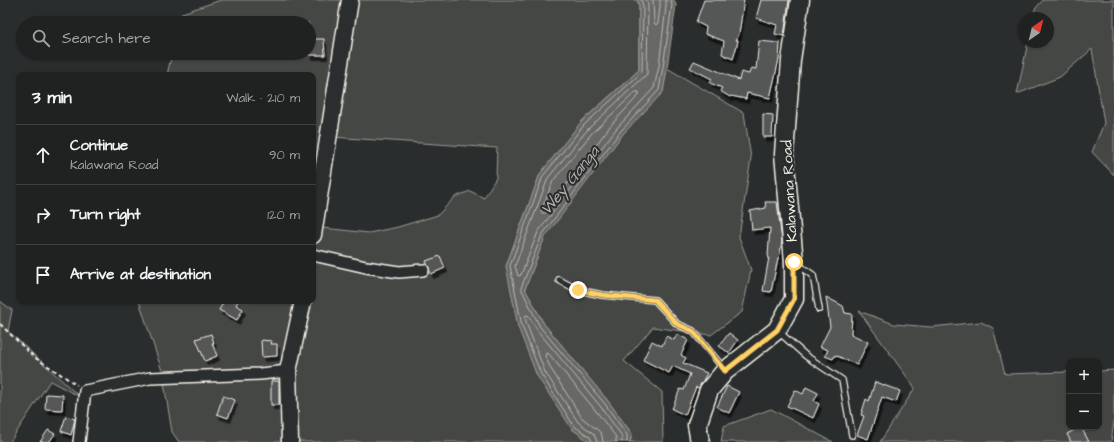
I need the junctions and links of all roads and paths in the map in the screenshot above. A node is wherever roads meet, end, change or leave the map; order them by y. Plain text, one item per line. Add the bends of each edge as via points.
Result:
1 (350, 0) edge
2 (800, 0) edge
3 (316, 216) edge
4 (316, 256) edge
5 (794, 262) junction
6 (423, 270) dead end
7 (559, 280) dead end
8 (302, 304) edge
9 (819, 309) dead end
10 (0, 324) edge
11 (777, 330) junction
12 (288, 371) junction
13 (725, 371) junction
14 (85, 391) junction
15 (852, 435) dead end
16 (79, 442) edge
17 (290, 442) edge
18 (700, 442) edge

1 - 3 street
2 - 5 main road, Kalawana Road via 791,60 784,154
4 - 6 street via 399,272
5 - 9 lane via 813,275
5 - 11 main road, Kalawana Road via 794,299
7 - 13 lane via 578,290 602,295 655,300 677,324 693,331
8 - 12 street
10 - 14 path via 34,357
11 - 13 main road, Kalawana Road
11 - 15 lane via 806,356 842,380
12 - 14 street via 150,378
12 - 17 street
13 - 18 main road, Kalawana Road via 709,390 697,425
14 - 16 street

